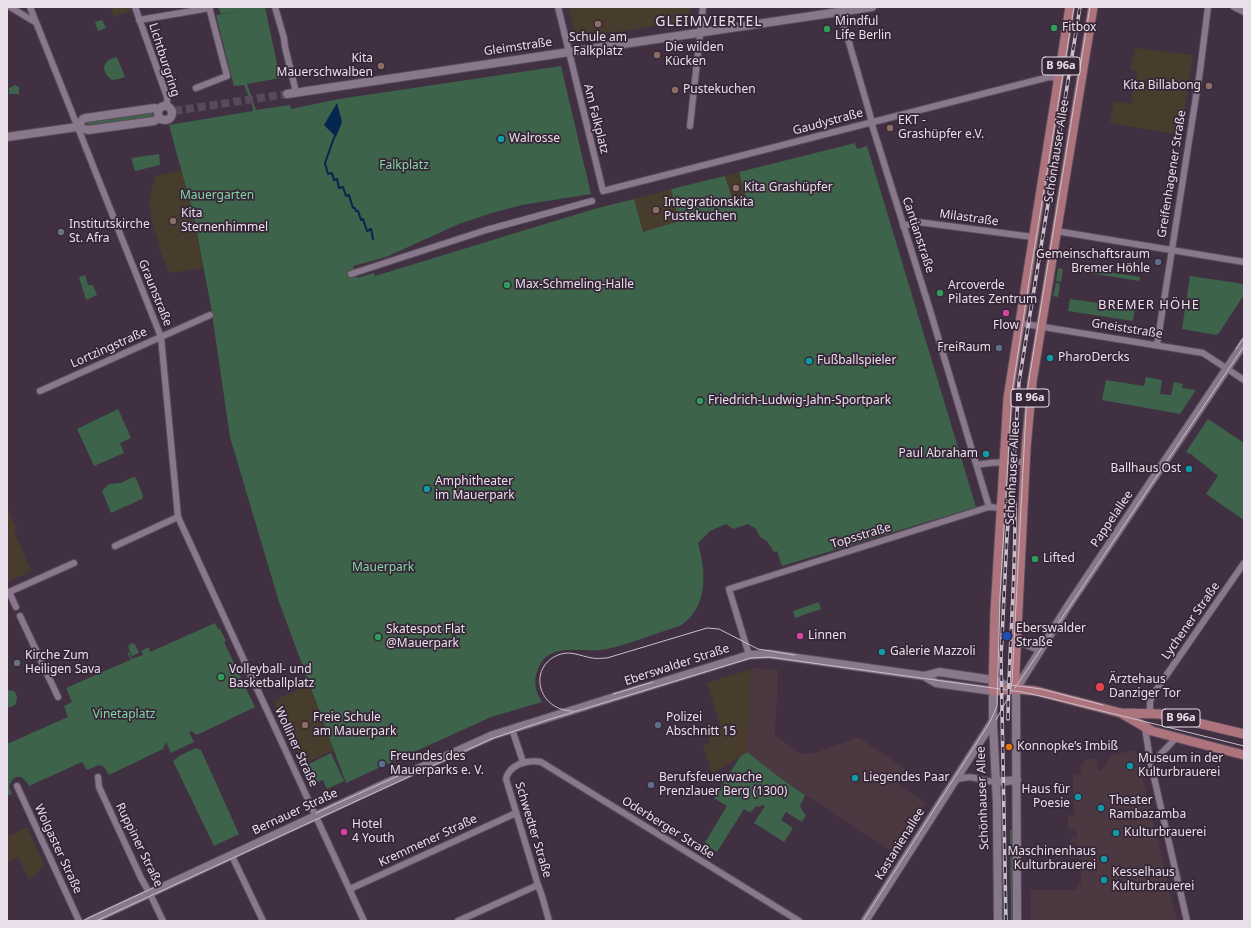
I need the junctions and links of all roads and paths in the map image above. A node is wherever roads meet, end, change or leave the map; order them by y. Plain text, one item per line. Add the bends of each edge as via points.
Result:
1 (10, 7) edge
2 (30, 7) edge
3 (135, 7) edge
4 (275, 7) edge
5 (558, 7) edge
6 (703, 7) edge
7 (872, 7) edge
8 (1070, 7) edge
9 (1093, 7) edge
10 (1208, 7) edge
11 (1234, 7) edge
12 (210, 8) edge
13 (844, 10) edge
14 (1244, 12) edge
15 (139, 20) junction
16 (35, 22) junction
17 (700, 33) junction
18 (568, 52) junction
19 (1059, 78) junction
20 (196, 88) dead end
21 (296, 92) junction
22 (287, 94) tunnel mouth
23 (166, 111) junction
24 (871, 122) junction
25 (690, 126) dead end
26 (77, 127) junction
27 (7, 137) edge
28 (603, 191) joint
29 (592, 202) dead end
30 (903, 226) junction
31 (1056, 231) junction
32 (1033, 237) junction
33 (1171, 250) junction
34 (1244, 262) edge
35 (351, 274) dead end
36 (210, 315) dead end
37 (1019, 323) junction
38 (1041, 326) junction
39 (161, 337) junction
40 (1244, 342) edge
41 (1157, 345) junction
42 (1227, 368) junction
43 (1244, 380) edge
44 (40, 391) dead end
45 (1004, 462) junction
46 (1026, 462) junction
47 (977, 465) junction
48 (989, 507) junction
49 (1001, 508) junction
50 (178, 517) junction
51 (115, 546) dead end
52 (74, 563) dead end
53 (1244, 563) edge
54 (8, 593) edge
55 (16, 607) dead end
56 (20, 616) dead end
57 (1016, 640) junction
58 (1039, 649) junction
59 (749, 655) junction
60 (924, 676) junction
61 (993, 680) junction
62 (1016, 689) junction
63 (993, 691) junction
64 (58, 697) dead end
65 (1121, 713) junction
66 (1150, 713) junction
67 (993, 721) junction
68 (1145, 728) junction
69 (512, 729) junction
70 (1244, 734) edge
71 (1176, 738) junction
72 (1244, 755) edge
73 (1150, 760) junction
74 (523, 762) junction
75 (98, 777) dead end
76 (954, 780) junction
77 (1017, 780) junction
78 (996, 782) junction
79 (17, 786) dead end
80 (516, 813) junction
81 (316, 816) junction
82 (232, 856) junction
83 (538, 885) junction
84 (350, 889) junction
85 (150, 894) junction
86 (79, 921) edge
87 (90, 921) edge
88 (163, 921) edge
89 (263, 921) edge
90 (364, 921) edge
91 (458, 921) edge
92 (549, 921) edge
93 (799, 921) edge
94 (865, 921) edge
95 (998, 921) edge
96 (1017, 921) edge
97 (1187, 921) edge

1 - 16 street
2 - 16 street, Graunstraße
3 - 15 street, Lichtburgring
4 - 21 street
5 - 18 street, Am Falkplatz
6 - 17 street
7 - 13 main road, Gleimstraße
8 - 19 main road, Schönhauser Allee / B 96a
9 - 31 main road, Schönhauser Allee / B 96a
10 - 33 street, Greifenhagener Straße
11 - 14 street
12 - 15 street, Lichtburgring
12 - 20 street, Lichtburgring via 227,76
13 - 17 main road, Gleimstraße
13 - 24 street, Cantianstraße
15 - 23 street, Lichtburgring via 167,97
16 - 26 street, Graunstraße
17 - 18 main road, Gleimstraße
17 - 25 street
18 - 21 main road, Gleimstraße
18 - 28 street, Am Falkplatz
19 - 24 street, Gaudystraße via 1049,77
19 - 32 main road, Schönhauser Allee / B 96a
21 - 22 main road, Gleimstraße
23 - 26 main road via 154,121 88,130
23 - 26 main road via 155,108 86,118
24 - 28 street, Gaudystraße
24 - 30 street, Cantianstraße
26 - 27 main road
26 - 39 street, Graunstraße
29 - 35 street via 486,230
30 - 32 street, Milastraße via 918,222
30 - 47 street, Cantianstraße
31 - 33 street
31 - 38 main road, Schönhauser Allee / B 96a
32 - 37 main road, Schönhauser Allee / B 96a
33 - 34 street
33 - 41 street, Greifenhagener Straße
36 - 39 street, Lortzingstraße
37 - 38 street, Gneiststraße
37 - 45 main road, Schönhauser Allee / B 96a via 1008,398
38 - 41 street, Gneiststraße
38 - 46 main road, Schönhauser Allee / B 96a via 1031,389
39 - 44 street, Lortzingstraße
39 - 50 street, Graunstraße
40 - 42 main road, Pappelallee
41 - 42 street, Gneiststraße via 1203,353
42 - 43 street, Gneiststraße
42 - 58 main road, Pappelallee
45 - 46 street
45 - 47 street
45 - 49 main road, Schönhauser Allee / B 96a
46 - 57 main road, Schönhauser Allee / B 96a
47 - 48 street, Cantianstraße
48 - 49 street, Topsstraße
48 - 59 street, Topsstraße via 729,589
49 - 61 main road, Schönhauser Allee / B 96a
50 - 51 street
50 - 81 street, Wolliner Straße
52 - 54 street
53 - 66 street, Lychener Straße via 1152,696
54 - 55 street
56 - 64 street
57 - 58 main road
57 - 62 main road, Schönhauser Allee / B 96a
58 - 62 main road, Pappelallee
59 - 60 main road, Eberswalder Straße via 769,654
59 - 69 main road, Eberswalder Straße
60 - 61 main road, Eberswalder Straße via 939,672
60 - 63 main road, Eberswalder Straße via 936,683
61 - 62 main road, Eberswalder Straße
61 - 63 main road, Schönhauser Allee / B 96a
62 - 63 main road, B 96a
62 - 65 main road, B 96a via 1047,694
62 - 77 main road, Schönhauser Allee
63 - 67 main road, Schönhauser Allee
65 - 66 main road, B 96a
65 - 68 main road, B 96a
66 - 70 main road, B 96a
67 - 76 main road, Kastanienallee
67 - 78 main road, Schönhauser Allee
68 - 71 main road, B 96a
68 - 73 street
69 - 74 street
69 - 81 main road, Bernauer Straße
71 - 72 main road, B 96a
71 - 73 street via 1157,758
73 - 97 street
74 - 80 street, Schwedter Straße via 510,770 506,779
74 - 93 street, Oderberger Straße via 541,762
75 - 85 street, Ruppiner Straße via 99,787
76 - 78 street via 969,776 986,782
76 - 94 main road, Kastanienallee
77 - 78 main road
77 - 96 main road, Schönhauser Allee
78 - 95 main road, Schönhauser Allee
79 - 86 street, Wolgaster Straße
80 - 83 street, Schwedter Straße
80 - 84 street, Kremmener Straße
81 - 82 main road, Bernauer Straße
81 - 84 street, Wolliner Straße
82 - 85 main road, Bernauer Straße
82 - 89 street
83 - 91 street
83 - 92 street, Schwedter Straße
84 - 90 street, Wolliner Straße
85 - 87 main road, Bernauer Straße
85 - 88 street, Ruppiner Straße

